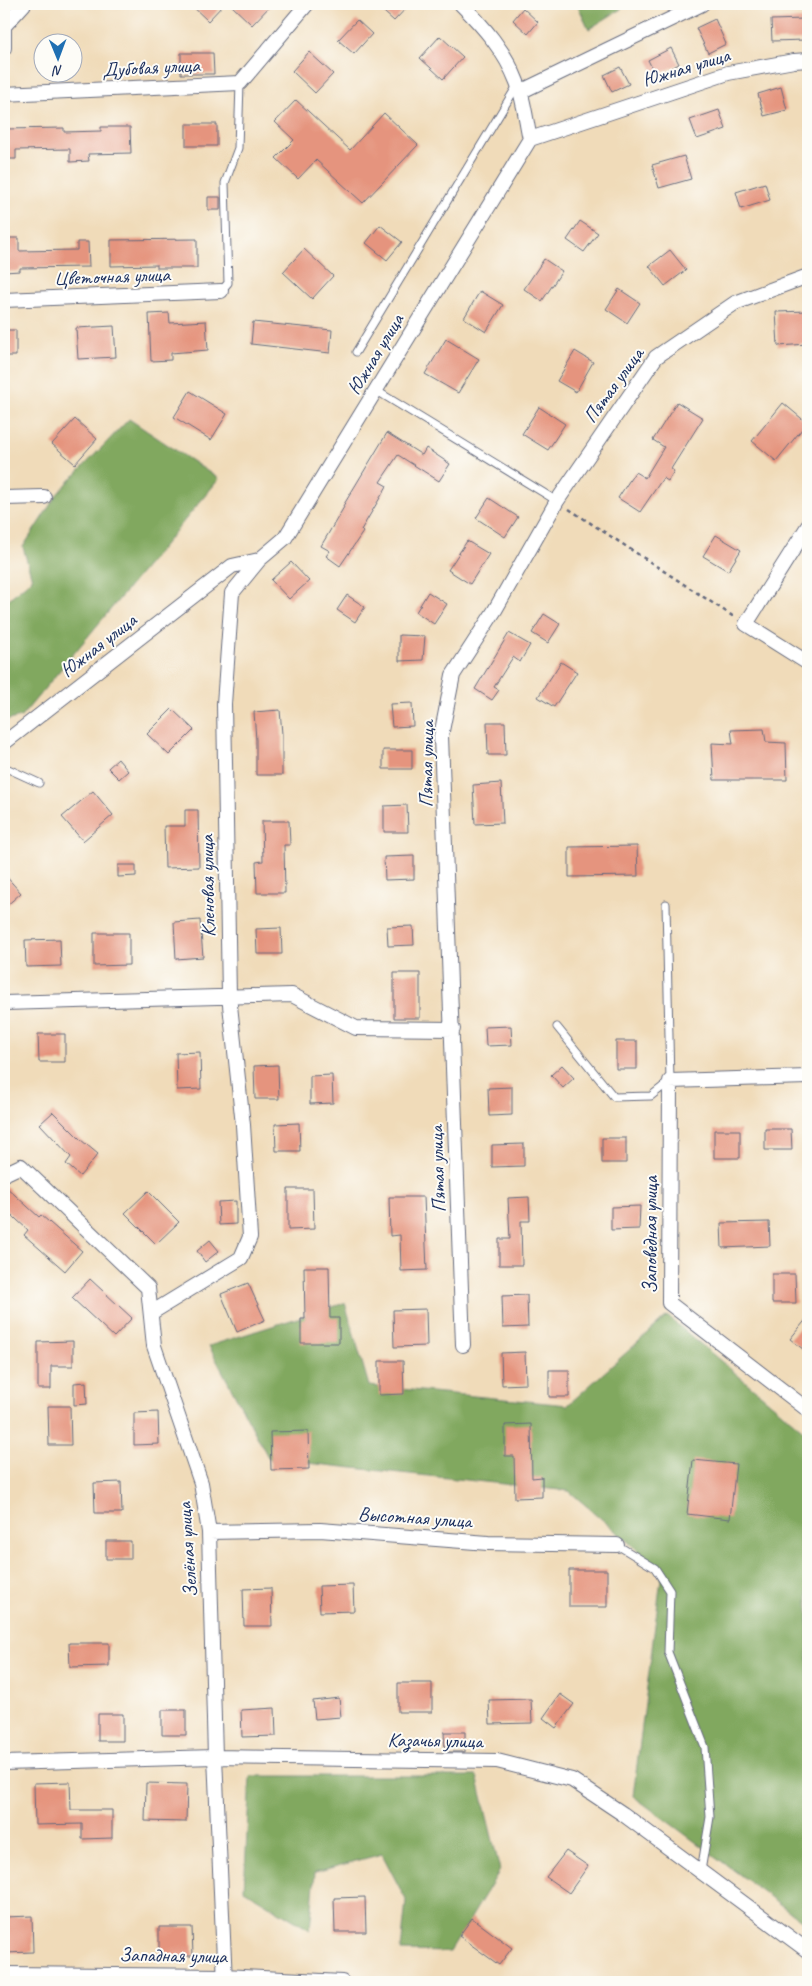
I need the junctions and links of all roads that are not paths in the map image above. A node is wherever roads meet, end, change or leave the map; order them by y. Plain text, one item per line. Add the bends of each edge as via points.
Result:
1 (24, 4) edge
2 (307, 4) edge
3 (461, 4) edge
4 (702, 4) edge
5 (4, 48) edge
6 (808, 60) edge
7 (240, 83) junction
8 (519, 88) junction
9 (4, 94) edge
10 (530, 139) junction
11 (808, 276) edge
12 (221, 291) joint
13 (4, 300) edge
14 (356, 352) dead end
15 (377, 391) junction
16 (4, 498) edge
17 (44, 498) dead end
18 (557, 501) junction
19 (808, 526) edge
20 (259, 560) junction
21 (808, 663) edge
22 (4, 743) edge
23 (4, 767) edge
24 (39, 783) dead end
25 (666, 904) dead end
26 (229, 996) junction
27 (4, 1003) edge
28 (557, 1027) dead end
29 (452, 1029) junction
30 (808, 1077) edge
31 (670, 1081) junction
32 (4, 1174) edge
33 (151, 1313) junction
34 (463, 1345) dead end
35 (808, 1410) edge
36 (209, 1532) junction
37 (617, 1546) joint
38 (215, 1757) junction
39 (4, 1763) edge
40 (701, 1871) junction
41 (808, 1951) edge
42 (4, 1974) edge
43 (224, 1979) edge
44 (342, 1982) edge

1 - 5 street via 4,26
2 - 7 street
3 - 8 street via 502,52
4 - 8 street
6 - 10 street, Южная улица via 728,73
7 - 9 street, Дубовая улица
7 - 12 lane via 238,148 225,183 228,283
8 - 10 street
8 - 14 lane
10 - 15 street, Южная улица
11 - 18 street, Пятая улица via 735,302 656,357
12 - 13 street, Цветочная улица
15 - 18 lane
15 - 20 street, Южная улица via 285,538
16 - 17 street
18 - 29 street, Пятая улица via 495,610 453,675 442,736
19 - 21 street via 746,624
20 - 22 street, Южная улица via 232,566
20 - 26 street, Кленовая улица via 232,592 224,695
23 - 24 lane
25 - 31 lane
26 - 27 street
26 - 29 street via 292,995 356,1028
26 - 33 street, Кленовая улица via 244,1125 250,1237 241,1258
28 - 31 lane via 614,1097 651,1096
29 - 34 street, Пятая улица
30 - 31 street
31 - 35 street, Заповедная улица via 669,1303
32 - 33 street, Зелёная улица via 21,1166 148,1288
33 - 36 street, Зелёная улица via 154,1346 201,1483
36 - 37 street, Высотная улица via 320,1530 488,1543
36 - 38 street, Зелёная улица
37 - 40 lane via 655,1568 670,1591 668,1652 705,1747 710,1817
38 - 39 street, Казачья улица
38 - 40 street, Казачья улица via 496,1761 572,1780
38 - 43 street, Зелёная улица
40 - 41 street, Казачья улица
42 - 43 street, Западная улица
43 - 44 street, Западная улица

